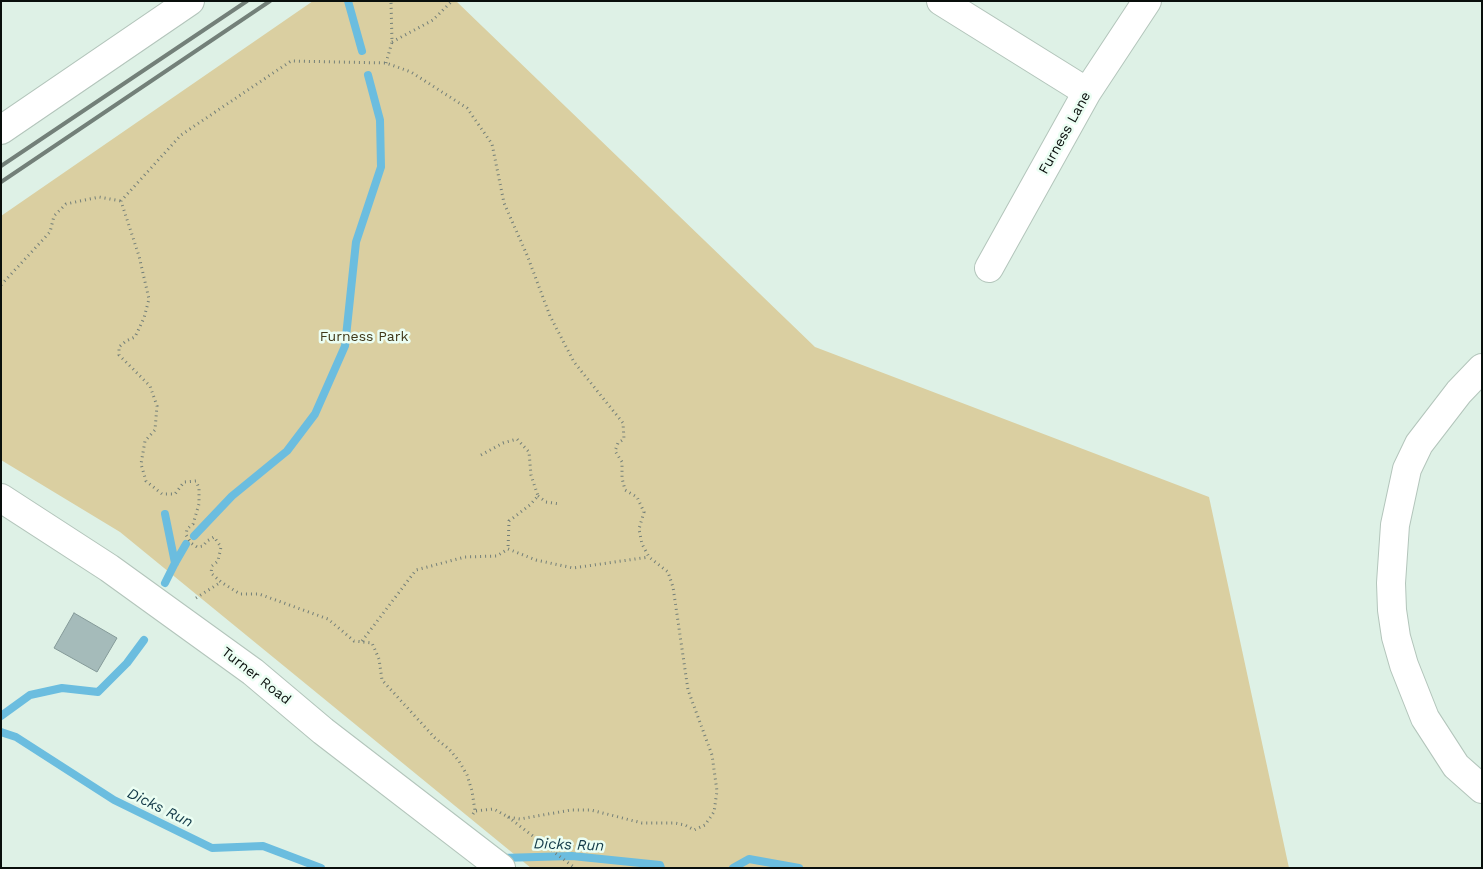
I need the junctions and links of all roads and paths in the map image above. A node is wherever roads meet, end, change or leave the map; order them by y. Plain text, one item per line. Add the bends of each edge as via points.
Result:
1 (190, 1) edge
2 (391, 1) edge
3 (452, 1) edge
4 (941, 1) edge
5 (1147, 1) edge
6 (392, 42) junction
7 (386, 63) junction
8 (1087, 92) junction
9 (1, 130) edge
10 (121, 201) junction
11 (989, 268) dead end
12 (1, 286) edge
13 (1482, 368) edge
14 (481, 455) dead end
15 (538, 496) junction
16 (1, 498) edge
17 (560, 504) dead end
18 (508, 549) junction
19 (649, 557) junction
20 (362, 642) junction
21 (1482, 790) edge
22 (508, 817) junction
23 (501, 868) edge
24 (575, 868) edge

1 - 9 street
2 - 6 path
3 - 6 path via 434,20
4 - 8 street
5 - 8 street, Furness Lane
6 - 7 path
7 - 10 path via 290,61 181,135
7 - 19 path via 411,72 467,108 492,144 504,203 550,316 574,362 623,423 624,439 618,443 616,451 622,462 626,490 636,497 644,512 639,529
8 - 11 street, Furness Lane
10 - 12 path via 99,196 66,204 54,216 50,232
10 - 20 path via 149,299 135,337 119,347 120,355 150,386 158,406 155,430 146,441 141,464 146,481 162,494 175,494 184,482 196,481 199,504 186,534 197,547 214,537 221,547 211,573 220,582 240,594 259,594 328,618 354,640
13 - 21 street via 1420,444 1407,469 1395,525 1391,583 1396,637 1425,718 1456,766
14 - 15 path via 517,439 529,452 531,475
15 - 17 path via 546,502
15 - 18 path via 509,521
16 - 23 street, Turner Road via 109,568 253,672 322,731
18 - 19 path via 536,560 573,568
18 - 20 path via 497,556 465,557 416,570
19 - 22 path via 668,572 673,587 688,690 712,755 717,791 714,812 705,825 694,830 675,823 642,823 591,810 570,810 520,819
20 - 22 path via 372,643 379,659 382,680 459,761 467,775 475,811 494,809
22 - 24 path

